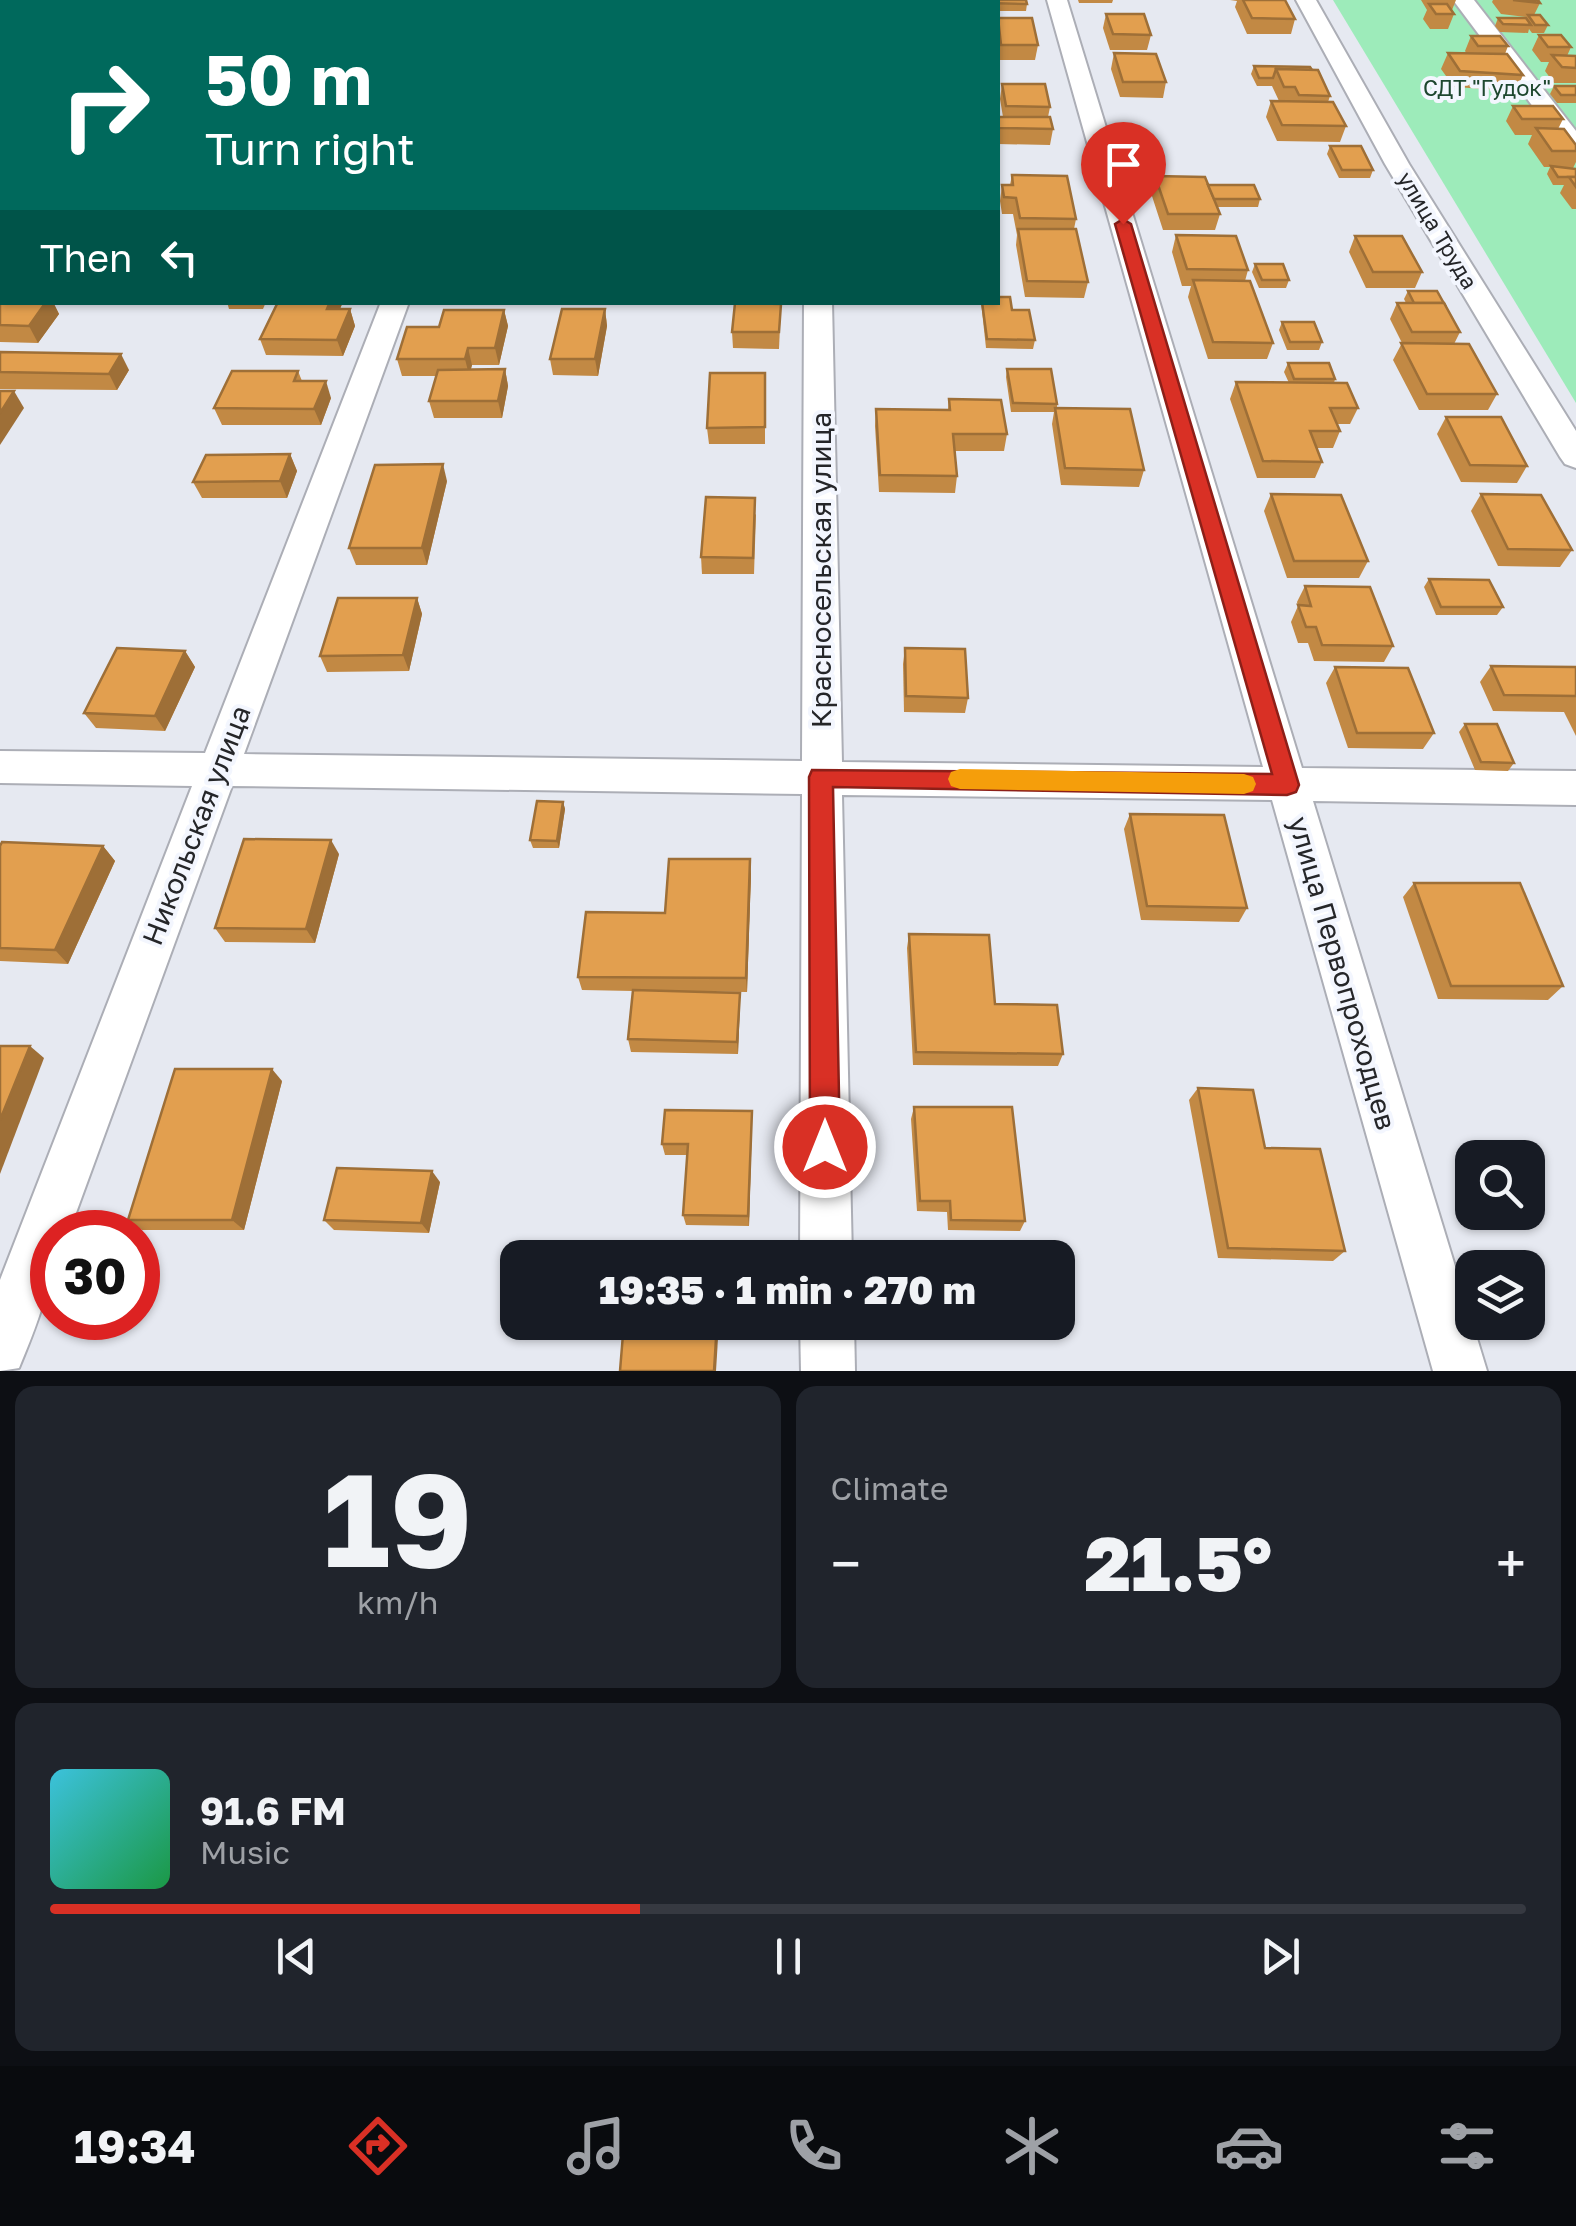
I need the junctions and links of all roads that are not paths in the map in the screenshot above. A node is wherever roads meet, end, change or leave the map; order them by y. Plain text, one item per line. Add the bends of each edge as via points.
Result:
1 (1057, 0) edge
2 (1306, 0) edge
3 (1463, 0) edge
4 (1576, 146) edge
5 (393, 305) edge
6 (818, 305) edge
7 (1576, 457) edge
8 (0, 767) edge
9 (217, 768) junction
10 (821, 777) junction
11 (1287, 785) junction
12 (1576, 788) edge
13 (826, 1240) edge
14 (827, 1340) edge
15 (0, 1350) edge
16 (828, 1371) edge
17 (1460, 1371) edge

1 - 11 street, улица Первопроходцев
2 - 7 street, улица Труда via 1397,164
3 - 4 street
5 - 9 street, Никольская улица
6 - 10 street, Красносельская улица
8 - 9 street
9 - 10 street
9 - 15 street, Никольская улица
10 - 11 street
10 - 13 street, Красносельская улица
11 - 12 street
11 - 17 street, улица Первопроходцев
14 - 16 street

